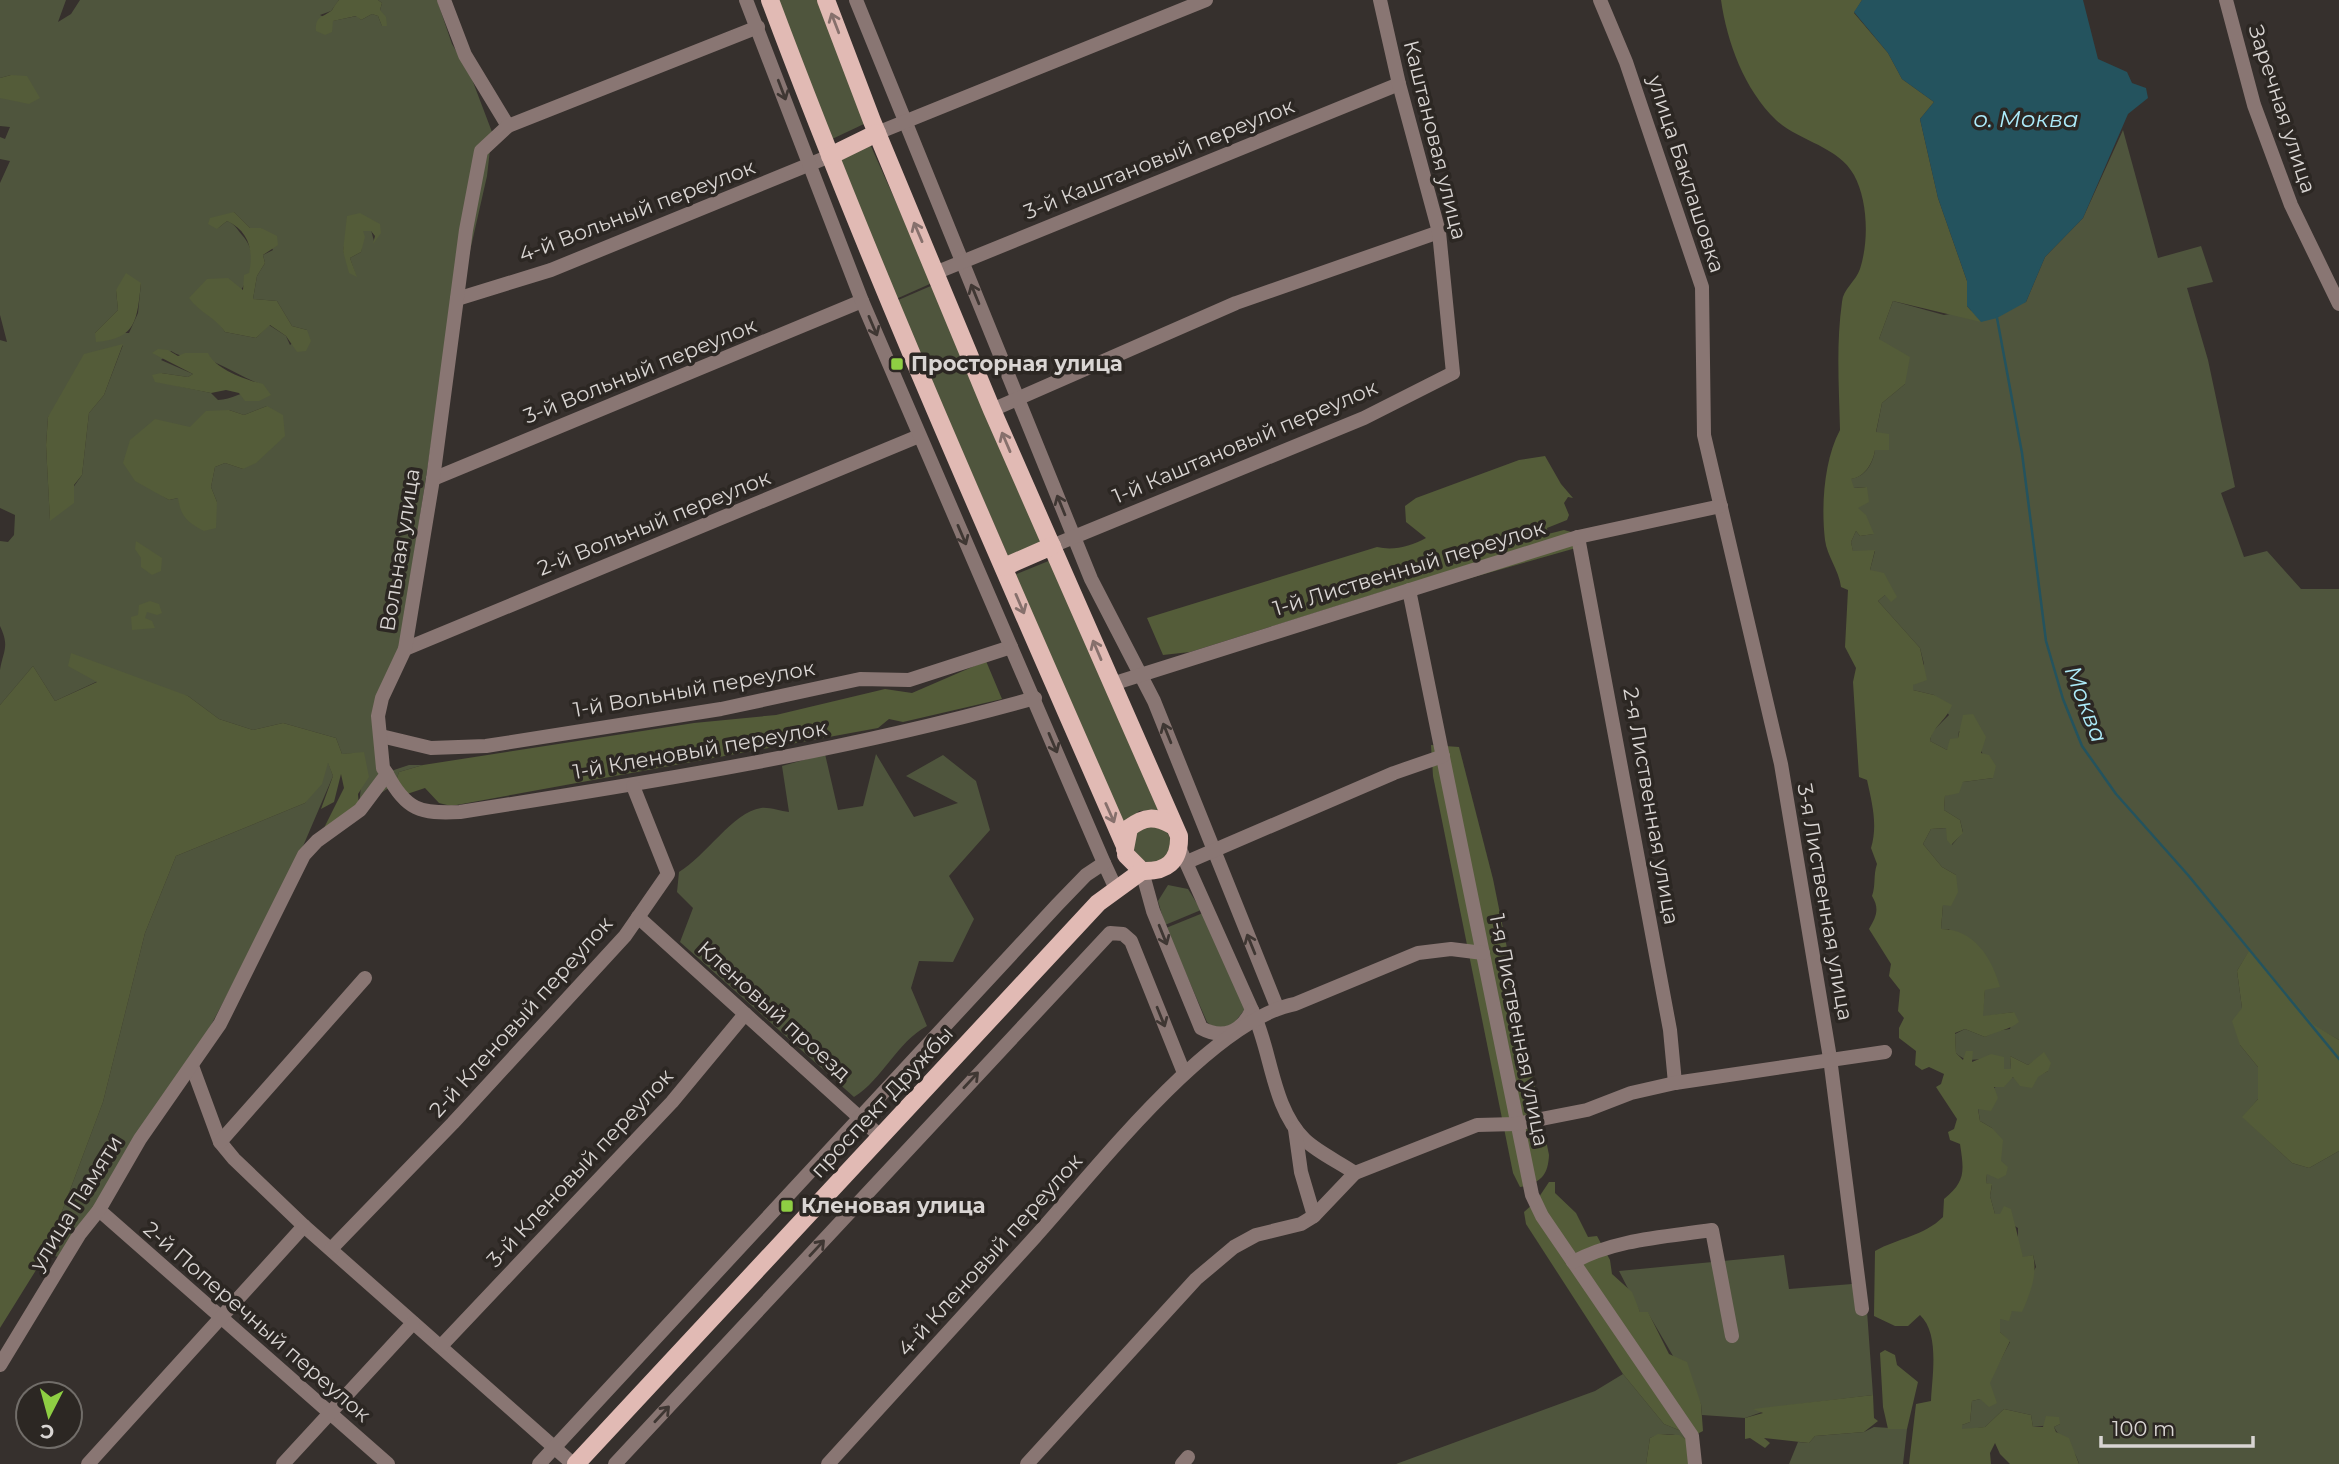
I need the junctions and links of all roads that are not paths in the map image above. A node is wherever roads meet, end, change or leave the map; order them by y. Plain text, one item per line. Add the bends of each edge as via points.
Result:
1 (444, 0) edge
2 (746, 0) edge
3 (770, 0) edge
4 (826, 0) edge
5 (856, 0) edge
6 (1206, 0) edge
7 (1380, 0) edge
8 (1600, 0) edge
9 (2226, 0) edge
10 (758, 27) junction
11 (1399, 84) junction
12 (906, 121) junction
13 (508, 126) junction
14 (877, 133) junction
15 (830, 156) junction
16 (811, 166) junction
17 (1439, 232) junction
18 (962, 261) junction
19 (935, 272) junction
20 (457, 299) junction
21 (862, 301) junction
22 (2339, 304) edge
23 (1453, 373) joint
24 (1018, 400) junction
25 (992, 410) junction
26 (919, 436) junction
27 (433, 479) junction
28 (1721, 506) junction
29 (1073, 536) junction
30 (1578, 537) junction
31 (1052, 546) junction
32 (1004, 567) junction
33 (980, 576) junction
34 (1409, 590) junction
35 (1011, 647) junction
36 (405, 649) junction
37 (1141, 674) junction
38 (1112, 684) junction
39 (1035, 698) junction
40 (381, 736) junction
41 (1443, 756) junction
42 (387, 774) junction
43 (633, 786) junction
44 (1172, 825) junction
45 (1125, 849) junction
46 (1213, 849) junction
47 (1183, 855) junction
48 (1104, 863) junction
49 (1142, 870) junction
50 (1116, 889) junction
51 (638, 917) junction
52 (1483, 953) junction
53 (365, 978) dead end
54 (1277, 1007) junction
55 (745, 1014) junction
56 (1254, 1014) junction
57 (1885, 1052) dead end
58 (1830, 1058) junction
59 (192, 1066) junction
60 (1184, 1073) junction
61 (1675, 1083) junction
62 (861, 1118) junction
63 (1516, 1124) junction
64 (1294, 1127) junction
65 (881, 1137) junction
66 (220, 1142) junction
67 (1355, 1173) junction
68 (99, 1210) junction
69 (1314, 1216) junction
70 (304, 1226) junction
71 (331, 1249) junction
72 (1573, 1262) junction
73 (1862, 1309) dead end
74 (220, 1318) junction
75 (413, 1322) junction
76 (1732, 1336) dead end
77 (441, 1346) junction
78 (0, 1365) edge
79 (328, 1412) junction
80 (554, 1448) junction
81 (88, 1464) edge
82 (283, 1464) edge
83 (388, 1464) edge
84 (538, 1464) edge
85 (575, 1464) edge
86 (615, 1464) edge
87 (828, 1464) edge
88 (1027, 1464) edge
89 (1695, 1464) edge

1 - 13 street via 465,55
2 - 10 street
3 - 15 main road
14 -> 4 main road
5 - 12 street
6 - 12 street
7 - 11 street, Каштановая улица
8 - 28 street, улица Баклашовка via 1626,62 1702,287 1704,435
9 - 22 street, Заречная улица via 2254,105 2286,193
10 - 13 street
10 -> 16 street
11 - 17 street, Каштановая улица
11 - 18 street, 3-й Каштановый переулок
12 - 14 street
12 - 18 street
13 - 20 street, Вольная улица via 481,151
14 - 15 main road
19 -> 14 main road
15 - 16 street, 4-й Вольный переулок
15 - 32 main road
16 - 20 street, 4-й Вольный переулок via 551,270
16 - 21 street
17 - 23 street, Каштановая улица
17 - 24 street via 1236,303
18 - 19 street, 3-й Каштановый переулок
24 -> 18 street
19 - 25 main road
20 - 27 street, Вольная улица
21 -> 26 street
21 - 27 street, 3-й Вольный переулок
23 - 29 street, 1-й Каштановый переулок via 1364,418
24 - 25 street
29 -> 24 street
31 -> 25 main road
26 -> 33 street
26 - 36 street, 2-й Вольный переулок
27 - 36 street, Вольная улица
28 - 30 street, 1-й Лиственный переулок
28 - 58 street, 3-я Лиственная улица via 1781,764
29 - 31 street, 1-й Каштановый переулок
29 - 37 street
30 - 34 street, 1-й Лиственный переулок
30 - 61 street, 2-я Лиственная улица via 1670,1030
31 - 32 main road
38 -> 31 main road
32 - 33 street
32 -> 45 main road
33 - 35 street
34 - 37 street, 1-й Лиственный переулок
34 - 41 street, 1-я Лиственная улица
35 - 39 street
35 - 40 street, 1-й Вольный переулок via 909,680 860,679 721,709 486,746 431,748
36 - 40 street, Вольная улица via 382,698 378,716
37 - 38 street, 1-й Лиственный переулок
46 -> 37 street
38 - 44 main road
39 - 43 street, 1-й Кленовый переулок via 905,734
39 -> 48 street
40 - 42 street, Вольная улица
41 - 46 street
41 - 52 street, 1-я Лиственная улица
42 - 43 street, 1-й Кленовый переулок via 398,796 411,806 438,813
42 - 59 street via 360,810 304,855 220,1024
43 - 51 street, 2-й Кленовый переулок via 668,874
44 - 45 main road via 1158,817 1142,818 1129,828
44 - 47 main road
45 - 49 main road
45 - 50 main road via 1126,875
46 - 47 street
54 -> 46 street
47 - 49 main road via 1158,872
47 - 56 street
48 - 50 street
48 - 62 street via 1057,905
49 - 50 main road, проспект Дружбы
49 -> 56 street via 1153,911 1201,1028 1214,1036 1233,1032
50 - 65 main road, проспект Дружбы
51 - 55 street, Кленовый проезд
51 - 71 street, 2-й Кленовый переулок via 453,1124
52 - 54 street via 1451,949 1418,953 1295,1004
52 - 63 street, 1-я Лиственная улица
53 - 66 street
54 - 56 street
55 - 62 street, Кленовый проезд
55 - 77 street, 3-й Кленовый переулок via 672,1102
56 - 60 street, 4-й Кленовый переулок
56 - 64 street
57 - 58 street
58 - 61 street
58 - 73 street, 3-я Лиственная улица
59 - 66 street
59 - 68 street, улица Памяти via 140,1139
86 -> 60 street via 1110,933 1123,934 1131,941
60 - 87 street, 4-й Кленовый переулок
61 - 63 street via 1587,1110
62 - 65 street, Кленовый проезд
62 - 80 street
63 - 67 street via 1457,1130
63 - 72 street, 1-я Лиственная улица via 1532,1195
64 - 67 street via 1306,1141
64 - 69 street
65 - 85 main road, проспект Дружбы
66 - 70 street
67 - 69 street
68 - 74 street, 2-й Поперечный переулок
68 - 78 street, улица Памяти
69 - 88 street via 1301,1224 1256,1235 1196,1279
70 - 71 street
70 - 74 street
71 - 75 street
72 - 76 street via 1618,1244 1713,1230
72 - 89 street, 1-я Лиственная улица via 1692,1436
74 - 79 street, 2-й Поперечный переулок
74 - 81 street
75 - 77 street
75 - 79 street
77 - 80 street
79 - 82 street
79 - 83 street, 2-й Поперечный переулок
80 - 84 street
80 - 85 street

